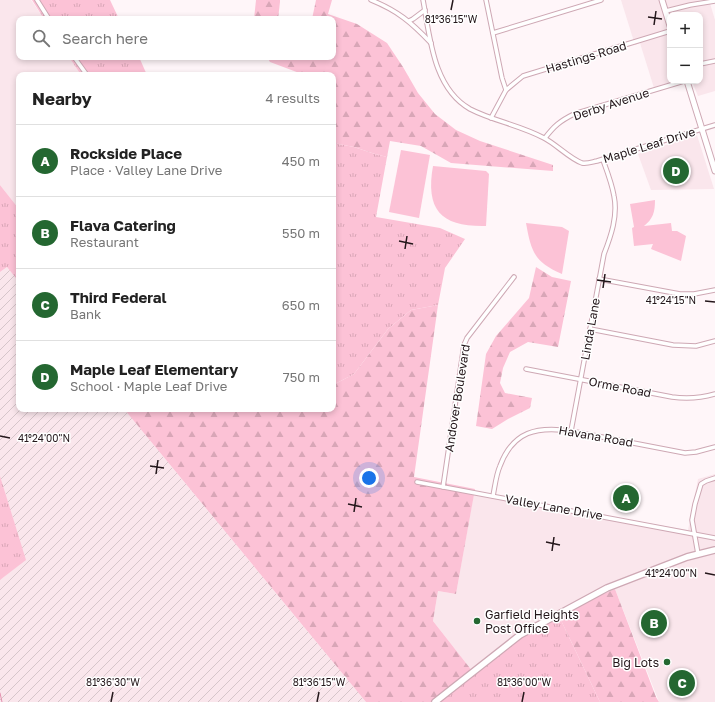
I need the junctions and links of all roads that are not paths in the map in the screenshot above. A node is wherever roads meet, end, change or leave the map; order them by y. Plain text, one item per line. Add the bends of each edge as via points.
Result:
1 (37, 0) edge
2 (371, 0) edge
3 (423, 0) edge
4 (486, 0) edge
5 (601, 0) edge
6 (662, 0) edge
7 (715, 1) edge
8 (425, 10) junction
9 (666, 11) junction
10 (667, 15) edge
11 (47, 16) edge
12 (409, 21) junction
13 (667, 32) edge
14 (493, 33) junction
15 (432, 44) junction
16 (76, 60) edge
17 (715, 61) edge
18 (703, 63) edge
19 (85, 72) edge
20 (674, 84) edge
21 (688, 84) edge
22 (506, 90) junction
23 (491, 118) junction
24 (715, 125) edge
25 (702, 129) junction
26 (545, 138) junction
27 (603, 160) junction
28 (715, 171) edge
29 (514, 277) dead end
30 (599, 279) junction
31 (715, 290) edge
32 (590, 329) junction
33 (715, 341) edge
34 (526, 369) dead end
35 (581, 380) junction
36 (715, 394) edge
37 (571, 430) junction
38 (715, 447) edge
39 (715, 478) edge
40 (418, 482) dead end
41 (443, 487) junction
42 (493, 496) junction
43 (695, 534) junction
44 (715, 538) edge
45 (715, 550) edge
46 (698, 554) junction
47 (434, 702) edge

1 - 11 street
2 - 12 street
3 - 8 street
4 - 14 street
5 - 14 street
6 - 9 main road
7 - 9 street
8 - 12 street
8 - 15 street
9 - 10 main road
12 - 15 street
13 - 22 street, Hastings Road via 523,76
14 - 22 street
15 - 23 street via 445,84 469,108
16 - 19 street
17 - 18 street
20 - 26 street, Derby Avenue via 574,114 554,126
21 - 25 main road
22 - 23 street
23 - 26 street
24 - 25 street, Maple Leaf Drive
25 - 27 street, Maple Leaf Drive
25 - 28 main road
26 - 27 street, Maple Leaf Drive via 582,163
27 - 30 street, Linda Lane via 616,207
29 - 41 street, Andover Boulevard via 464,345
30 - 31 street via 680,294
30 - 32 street, Linda Lane
32 - 33 street via 673,345 696,346
32 - 35 street, Linda Lane
34 - 35 street, Orme Road
35 - 36 street, Orme Road via 686,399
35 - 37 street, Linda Lane
37 - 38 street, Havana Road via 685,453
37 - 42 street, Havana Road via 541,429 518,438 504,455
39 - 43 street via 704,482 698,490 692,520
40 - 41 street, Valley Lane Drive
41 - 42 street, Valley Lane Drive
42 - 43 street, Valley Lane Drive
43 - 44 street, Valley Lane Drive
43 - 46 street
45 - 46 main road
46 - 47 main road via 607,588 520,635

